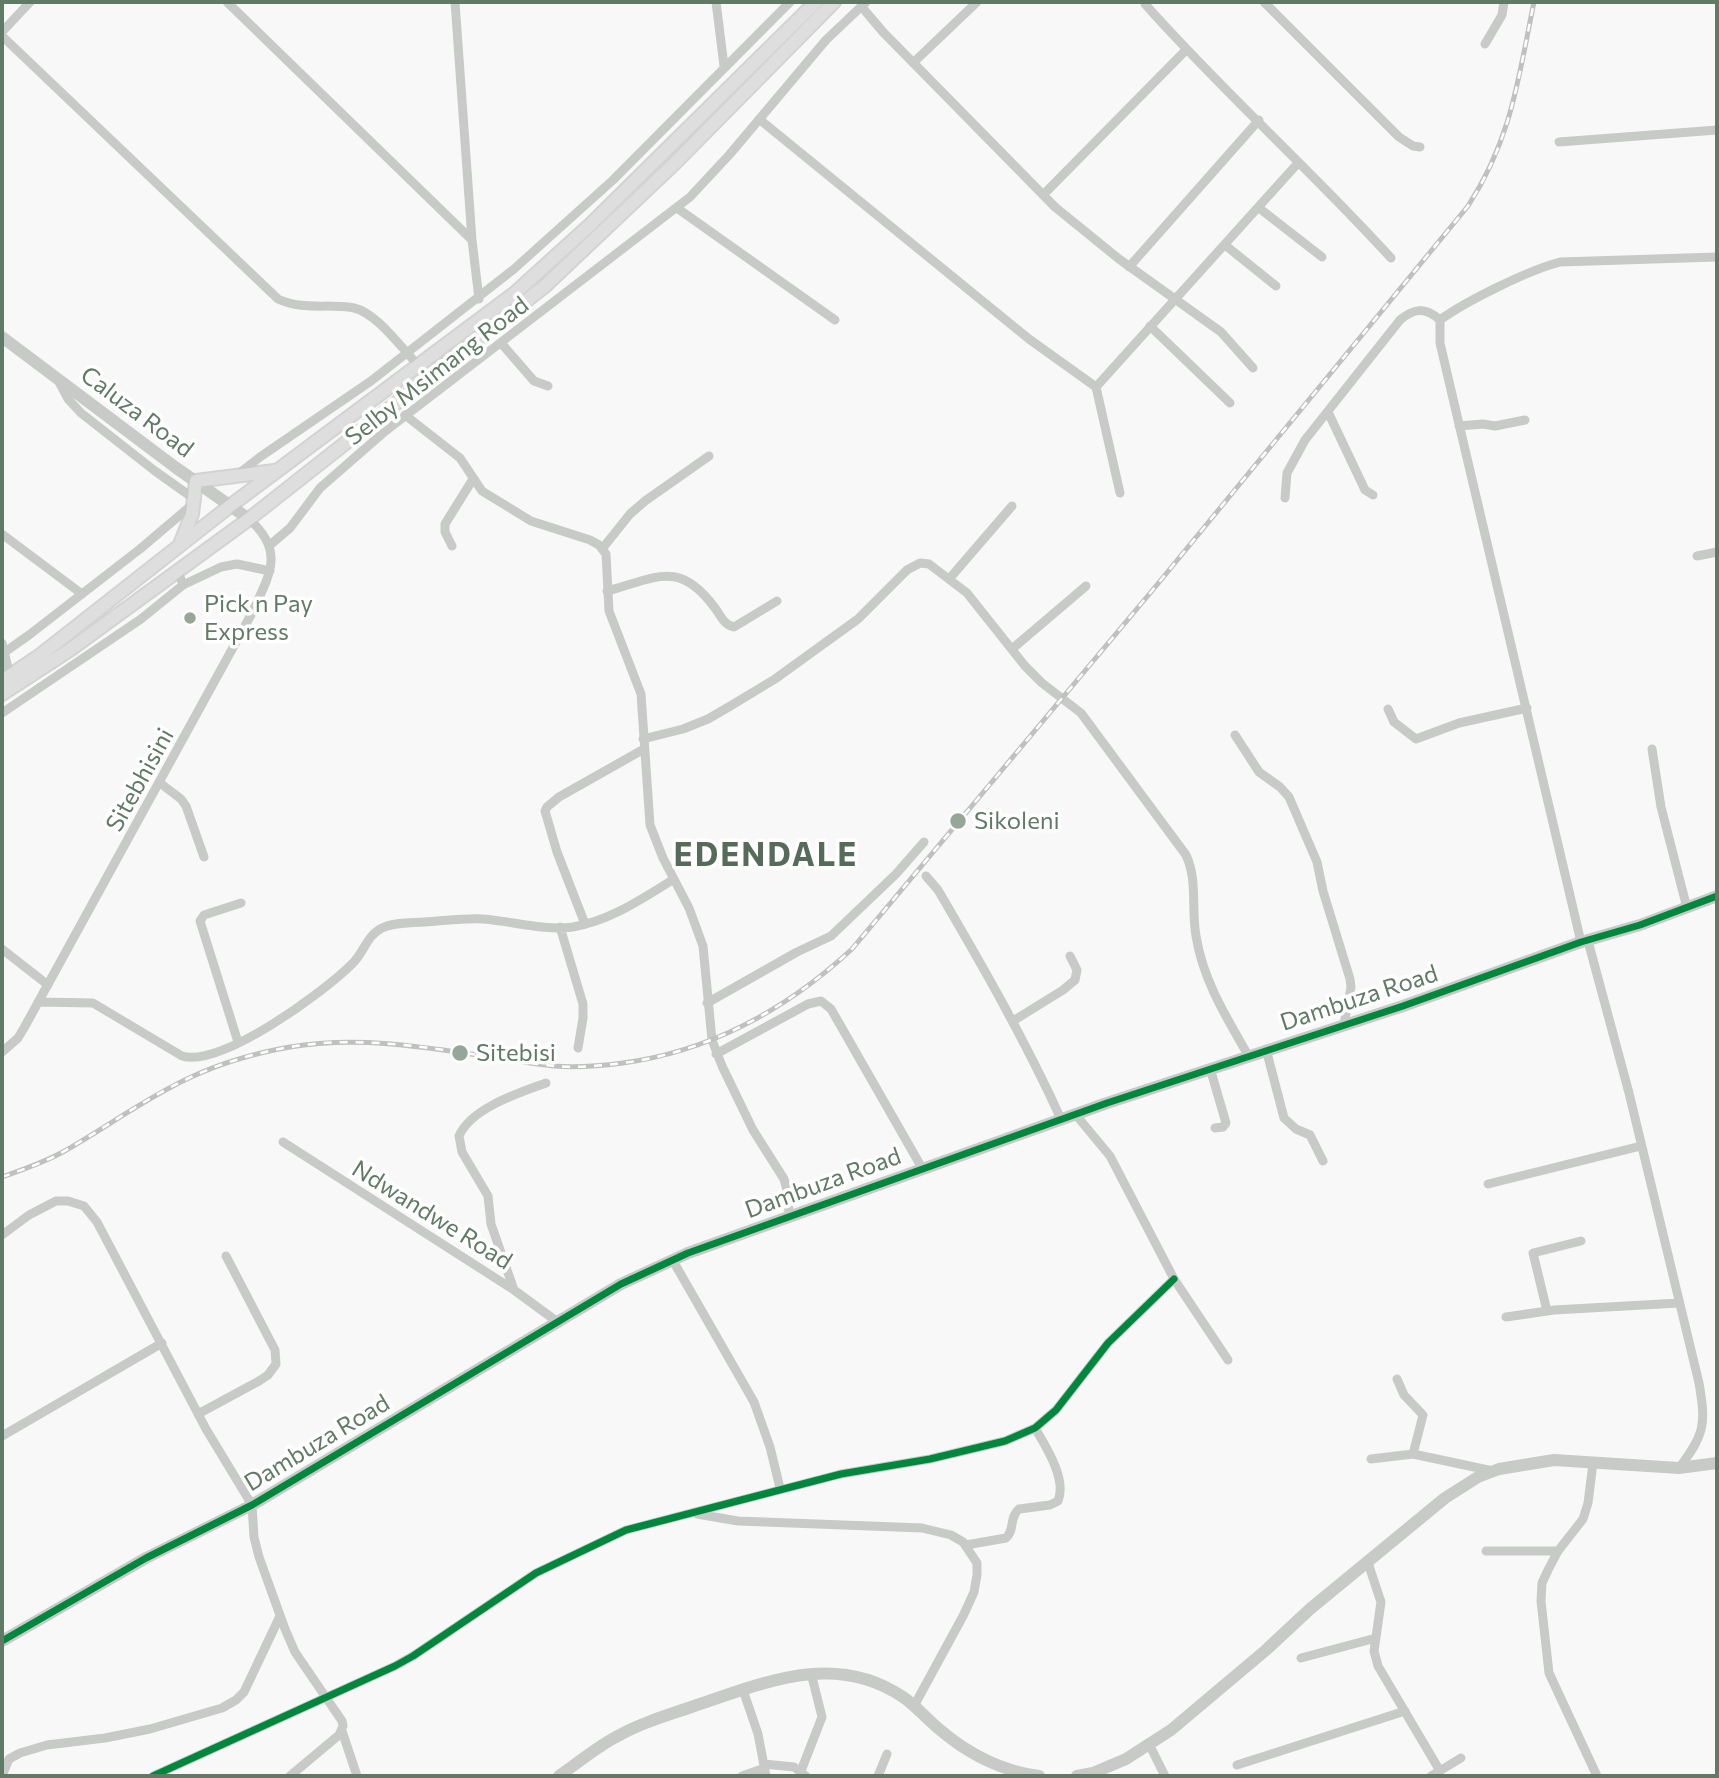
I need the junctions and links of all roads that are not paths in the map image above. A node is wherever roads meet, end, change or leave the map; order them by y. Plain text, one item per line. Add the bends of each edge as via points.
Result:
1 (30, 2) edge
2 (227, 2) edge
3 (455, 2) edge
4 (716, 2) edge
5 (790, 2) edge
6 (816, 2) edge
7 (834, 2) edge
8 (977, 2) edge
9 (1264, 2) edge
10 (1504, 2) edge
11 (863, 4) edge
12 (1145, 4) dead end
13 (2, 34) edge
14 (1485, 44) dead end
15 (1186, 50) junction
16 (913, 63) junction
17 (724, 66) junction
18 (759, 119) junction
19 (1259, 120) junction
20 (1717, 130) edge
21 (1559, 142) dead end
22 (1420, 147) dead end
23 (1298, 163) junction
24 (1043, 195) junction
25 (677, 208) junction
26 (1259, 208) junction
27 (472, 240) junction
28 (1225, 245) junction
29 (1322, 257) dead end
30 (1717, 257) edge
31 (1391, 258) dead end
32 (1129, 267) junction
33 (1276, 286) dead end
34 (479, 299) junction
35 (1175, 299) junction
36 (835, 320) dead end
37 (1440, 320) junction
38 (1150, 326) junction
39 (2, 337) edge
40 (501, 342) junction
41 (407, 354) junction
42 (419, 366) junction
43 (1253, 368) dead end
44 (57, 378) junction
45 (548, 386) dead end
46 (1096, 387) junction
47 (1230, 403) dead end
48 (1328, 412) junction
49 (405, 415) junction
50 (1525, 419) dead end
51 (1459, 426) junction
52 (709, 456) dead end
53 (277, 470) junction
54 (235, 477) junction
55 (473, 478) junction
56 (195, 481) junction
57 (1120, 493) dead end
58 (1373, 495) dead end
59 (1285, 498) dead end
60 (193, 501) junction
61 (230, 506) junction
62 (1012, 506) dead end
63 (249, 519) junction
64 (2, 534) edge
65 (270, 545) junction
66 (180, 546) junction
67 (452, 546) dead end
68 (603, 549) junction
69 (1717, 552) edge
70 (1697, 556) dead end
71 (178, 571) junction
72 (270, 571) junction
73 (950, 579) junction
74 (183, 585) junction
75 (1086, 586) dead end
76 (607, 591) junction
77 (82, 594) junction
78 (777, 601) dead end
79 (3, 649) edge
80 (1012, 649) junction
81 (6, 678) edge
82 (2, 694) edge
83 (1527, 708) junction
84 (1388, 709) dead end
85 (2, 713) edge
86 (1235, 734) dead end
87 (643, 744) junction
88 (1652, 748) dead end
89 (160, 783) junction
90 (924, 842) dead end
91 (204, 857) dead end
92 (926, 876) dead end
93 (674, 879) junction
94 (1717, 896) edge
95 (241, 903) dead end
96 (1687, 908) junction
97 (585, 924) junction
98 (560, 927) junction
99 (1585, 942) junction
100 (2, 949) edge
101 (1070, 956) dead end
102 (48, 985) junction
103 (38, 1002) junction
104 (707, 1003) junction
105 (1013, 1020) junction
106 (1344, 1024) junction
107 (238, 1042) junction
108 (578, 1048) dead end
109 (1266, 1049) junction
110 (2, 1052) edge
111 (716, 1054) junction
112 (1248, 1055) junction
113 (1210, 1068) junction
114 (546, 1083) dead end
115 (1076, 1115) junction
116 (1061, 1119) junction
117 (1215, 1128) dead end
118 (283, 1142) dead end
119 (1642, 1146) junction
120 (1322, 1161) dead end
121 (922, 1168) junction
122 (1488, 1184) dead end
123 (789, 1216) junction
124 (2, 1235) edge
125 (1581, 1241) dead end
126 (226, 1256) dead end
127 (672, 1259) junction
128 (1174, 1279) junction
129 (514, 1290) junction
130 (1679, 1303) junction
131 (1547, 1311) junction
132 (1506, 1317) dead end
133 (559, 1323) junction
134 (162, 1343) junction
135 (1228, 1360) dead end
136 (1397, 1379) dead end
137 (198, 1414) junction
138 (1035, 1427) junction
139 (2, 1436) edge
140 (1413, 1454) junction
141 (1371, 1459) dead end
142 (1593, 1463) junction
143 (1717, 1463) edge
144 (1679, 1468) junction
145 (1493, 1471) junction
146 (780, 1488) junction
147 (252, 1505) junction
148 (695, 1513) junction
149 (966, 1545) junction
150 (1486, 1551) dead end
151 (1558, 1551) junction
152 (1368, 1563) junction
153 (280, 1616) junction
154 (1376, 1638) junction
155 (2, 1641) edge
156 (1301, 1658) dead end
157 (811, 1673) junction
158 (743, 1690) junction
159 (326, 1698) junction
160 (914, 1706) junction
161 (1405, 1711) junction
162 (342, 1731) junction
163 (1149, 1744) junction
164 (887, 1754) dead end
165 (1461, 1758) dead end
166 (1237, 1765) dead end
167 (765, 1769) edge
168 (1440, 1771) junction
169 (803, 1773) edge
170 (1007, 1773) edge
171 (2, 1776) edge
172 (153, 1776) edge
173 (290, 1776) edge
174 (357, 1776) edge
175 (559, 1776) edge
176 (742, 1776) edge
177 (878, 1776) edge
178 (1039, 1776) edge
179 (1077, 1776) edge
180 (1165, 1776) edge
181 (1431, 1776) edge
182 (1597, 1776) edge

1 - 13 street
2 - 27 street
3 - 27 street
4 - 17 street
5 - 17 street
6 - 42 main road, Selby Msimang Road via 534,277
7 - 63 main road, Selby Msimang Road via 545,286
8 - 16 street
9 - 22 street via 1398,137
10 - 14 street via 1502,15
11 - 16 street
11 - 18 street
12 - 15 street
13 - 41 street via 278,299 292,306 364,312
15 - 19 street
15 - 24 street
16 - 24 street
17 - 34 street via 613,180
18 - 25 street via 705,183
18 - 46 street via 1029,339
19 - 23 street
19 - 32 street
20 - 21 street
23 - 26 street
23 - 31 street
24 - 32 street
25 - 36 street
25 - 40 street
26 - 28 street
26 - 29 street
27 - 34 street
28 - 33 street
28 - 35 street
30 - 37 street via 1560,262
32 - 35 street
34 - 41 street
35 - 38 street
35 - 43 street via 1221,332
37 - 48 street via 1427,310 1407,314
37 - 51 street via 1440,343
38 - 46 street
38 - 47 street
39 - 44 street, Caluza Road
40 - 45 street via 534,380
40 - 49 street
41 - 42 street
41 - 54 street
42 - 53 main road, Selby Msimang Road
44 - 56 street, Caluza Road
44 - 60 street via 81,412
46 - 57 street
48 - 58 street via 1365,489
48 - 59 street via 1294,458 1287,473
49 - 55 street via 460,458
49 - 65 street via 320,488 290,528
50 - 51 street via 1495,426
51 - 83 street
52 - 68 street via 630,514
53 - 54 main road
53 - 61 main road, Selby Msimang Road
54 - 56 main road
55 - 67 street via 445,524
55 - 68 street via 482,491 531,521 590,540
56 - 60 main road
56 - 61 street, Caluza Road
60 - 66 main road
60 - 77 street
61 - 63 street, Caluza Road
61 - 66 main road, Selby Msimang Road
62 - 73 street
63 - 65 street
63 - 71 main road, Selby Msimang Road
64 - 77 street
65 - 72 street, Sitebhisini
66 - 81 main road, Selby Msimang Road
68 - 76 street
69 - 70 street
71 - 74 street
71 - 82 main road, Selby Msimang Road
72 - 74 street via 237,564
72 - 89 street, Sitebhisini
73 - 80 street
73 - 87 street via 929,564 914,565 858,619 775,679 708,719
74 - 85 street via 141,619
75 - 80 street
76 - 78 street via 664,575 679,577 702,593 730,627
76 - 87 street via 612,620 641,694
77 - 79 street
79 - 81 street
80 - 112 street via 1042,683 1087,720 1186,855 1193,874 1194,926 1202,962 1224,1016
83 - 84 street via 1459,723 1418,739 1394,722
83 - 99 street
86 - 106 street via 1259,772 1286,792 1309,842 1350,979
87 - 93 street via 650,825
87 - 97 street via 559,797 545,811
88 - 96 street via 1661,807
89 - 91 street via 186,806
89 - 102 street, Sitebhisini
90 - 104 street via 831,936
92 - 105 street
93 - 97 street via 613,914
93 - 104 street via 702,946
94 - 96 street, Dambuza Road
95 - 107 street via 204,915 200,921
96 - 99 street, Dambuza Road
97 - 98 street
98 - 107 street via 478,919 384,927 373,933 355,962 303,1006
98 - 108 street via 583,1004
99 - 106 street, Dambuza Road
99 - 119 street via 1596,966
100 - 102 street
101 - 105 street via 1077,970 1075,980
102 - 103 street, Sitebhisini
103 - 107 street via 93,1003 189,1058
103 - 110 street, Sitebhisini via 18,1038
104 - 111 street
105 - 116 street
106 - 109 street, Dambuza Road
109 - 112 street, Dambuza Road
109 - 120 street via 1284,1118 1310,1135
111 - 121 street via 808,1004 826,1004
111 - 123 street via 753,1130 784,1180
112 - 113 street, Dambuza Road
113 - 115 street, Dambuza Road
113 - 117 street via 1226,1123
114 - 129 street via 496,1104 469,1122 459,1136 488,1196 491,1223
115 - 116 street, Dambuza Road
115 - 128 street via 1116,1166
116 - 121 street, Dambuza Road
118 - 129 street, Ndwandwe Road
119 - 122 street
119 - 130 street
121 - 123 street, Dambuza Road
123 - 127 street, Dambuza Road
124 - 134 street via 57,1201 84,1206
125 - 131 street via 1533,1253
126 - 137 street via 275,1350 276,1364 259,1381
127 - 133 street, Dambuza Road
127 - 146 street via 754,1402
128 - 135 street
128 - 138 street via 1108,1343 1056,1410
129 - 133 street, Ndwandwe Road
130 - 131 street
130 - 144 street via 1704,1423
131 - 132 street
133 - 147 street, Dambuza Road
134 - 137 street
134 - 139 street
136 - 140 street via 1404,1395 1423,1415
137 - 147 street
138 - 146 street via 1005,1441 930,1459
138 - 149 street via 1058,1476 1058,1502 1019,1509 1006,1538
140 - 141 street
140 - 145 street
142 - 144 street
142 - 145 street via 1554,1460
142 - 151 street via 1583,1519
143 - 144 street
145 - 152 street via 1445,1498
146 - 148 street
147 - 153 street via 259,1557
147 - 155 street, Dambuza Road via 146,1558
148 - 149 street via 738,1521 922,1528 951,1535
148 - 159 street via 626,1530 536,1573 413,1656
149 - 160 street via 976,1563 977,1585
150 - 151 street
151 - 182 street via 1542,1587 1549,1673
152 - 154 street via 1381,1602
152 - 163 street
153 - 159 street via 295,1652
153 - 171 street via 246,1689 236,1700 206,1714 150,1729 36,1748 9,1759
154 - 156 street
154 - 161 street via 1378,1666
157 - 158 street
157 - 160 street via 875,1683
157 - 169 street via 822,1717
158 - 167 street
158 - 175 street via 619,1735
159 - 162 street via 342,1721
159 - 172 street
160 - 170 street via 959,1743
161 - 166 street
161 - 168 street
162 - 173 street
162 - 174 street
163 - 179 street via 1109,1767
163 - 180 street
164 - 177 street
165 - 168 street
167 - 169 street via 788,1765
167 - 176 street
168 - 181 street
170 - 178 street

